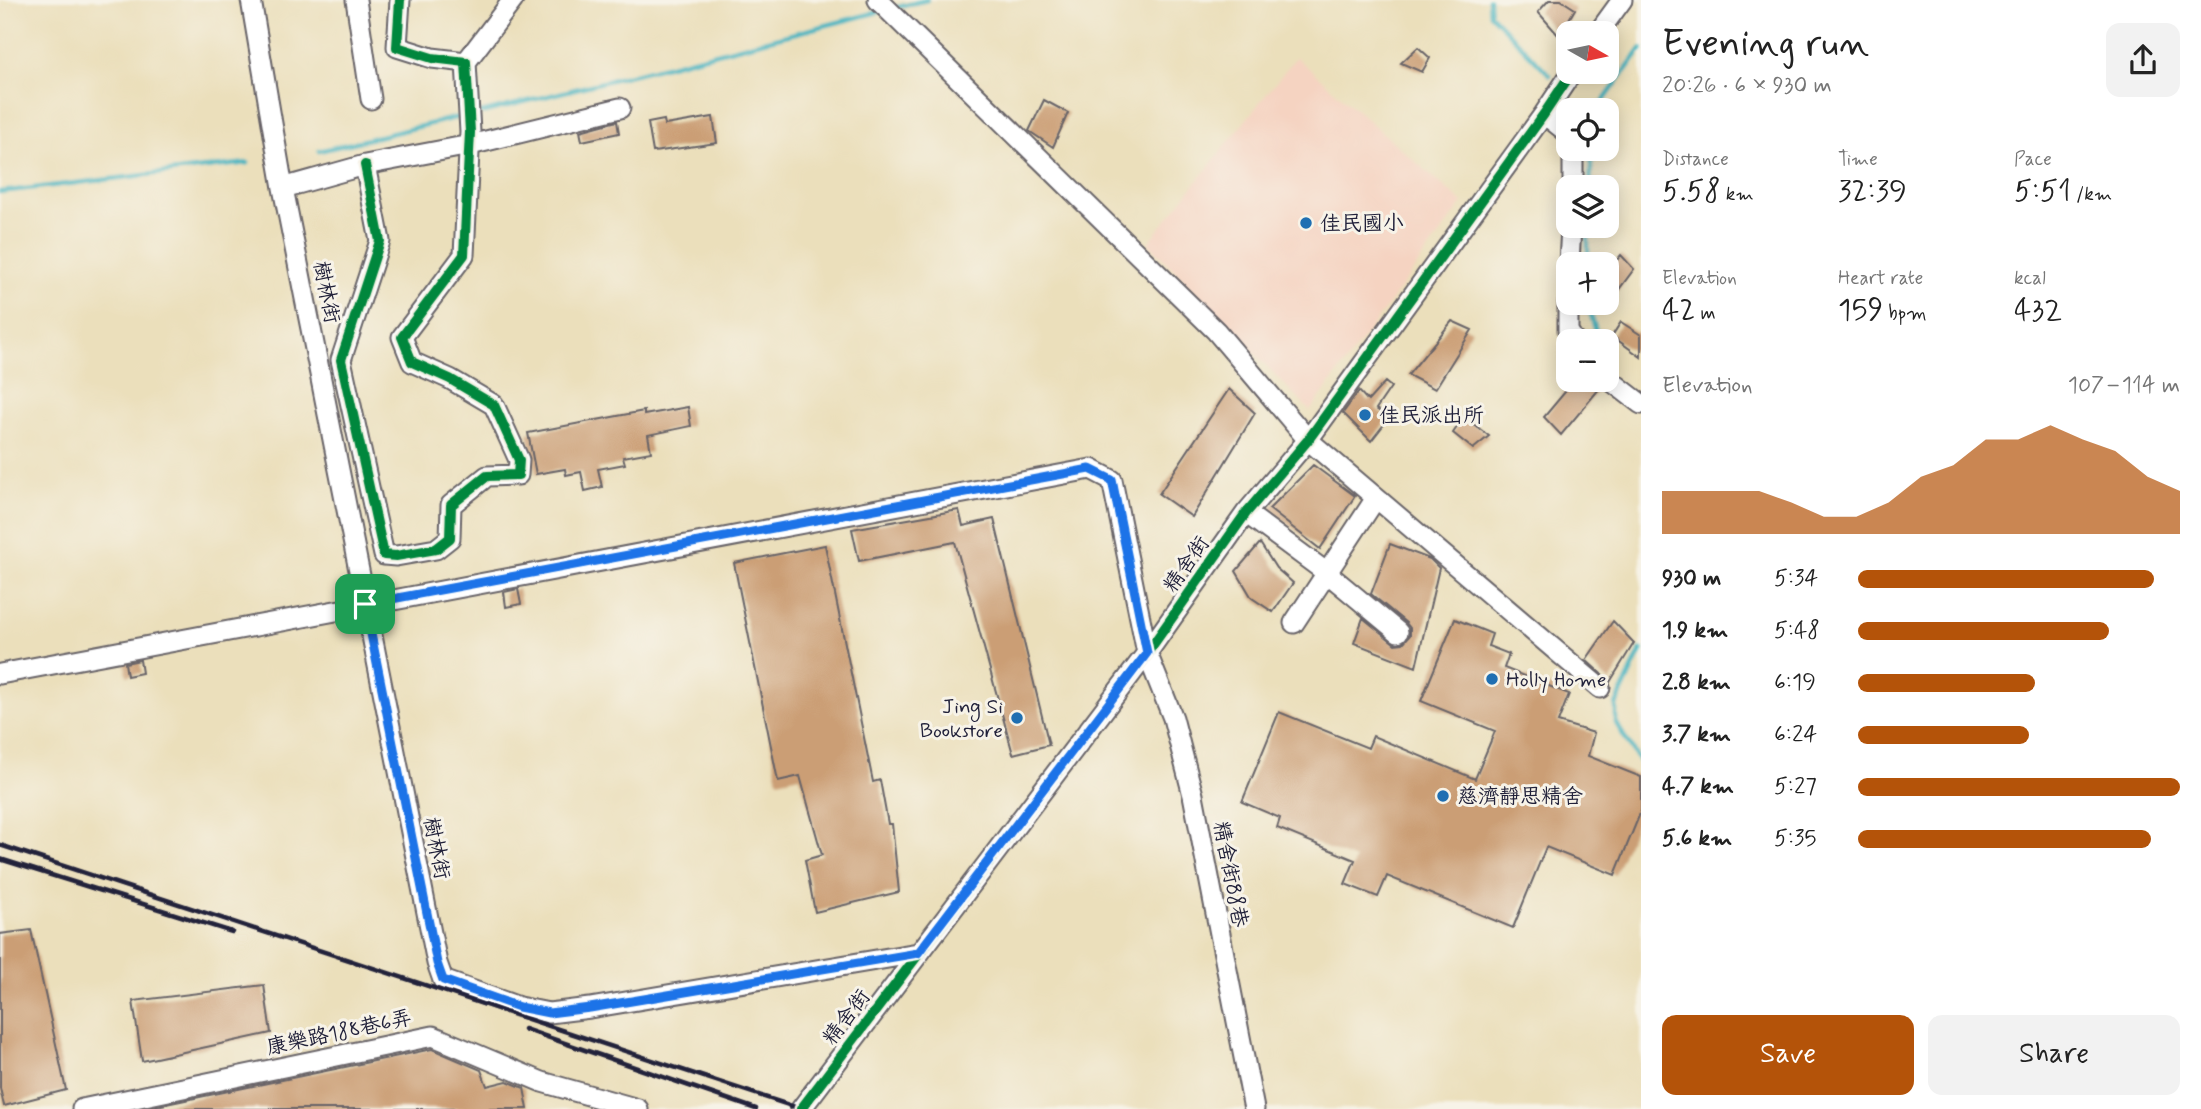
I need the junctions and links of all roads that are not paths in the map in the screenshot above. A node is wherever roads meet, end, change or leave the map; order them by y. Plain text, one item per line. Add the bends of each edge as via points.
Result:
1 (251, 0) edge
2 (356, 0) edge
3 (400, 0) edge
4 (513, 0) edge
5 (878, 0) edge
6 (1622, 0) edge
7 (1607, 21) edge
8 (467, 62) junction
9 (1564, 84) edge
10 (371, 99) dead end
11 (620, 108) dead end
12 (1544, 114) junction
13 (1556, 124) edge
14 (470, 145) junction
15 (365, 165) junction
16 (283, 187) junction
17 (1619, 387) edge
18 (1641, 404) edge
19 (1308, 440) junction
20 (1376, 498) junction
21 (1246, 513) junction
22 (1327, 573) junction
23 (365, 604) junction
24 (1294, 623) dead end
25 (1398, 632) dead end
26 (1147, 653) junction
27 (0, 674) edge
28 (1600, 688) dead end
29 (918, 953) junction
30 (82, 1109) edge
31 (638, 1109) edge
32 (801, 1109) edge
33 (1254, 1109) edge

1 - 16 street, 樹林街
2 - 10 street
3 - 8 street via 397,47
4 - 8 street
5 - 19 street via 1216,331
6 - 7 street
8 - 14 street
9 - 12 street, 精舍街
11 - 14 street
12 - 13 street
12 - 19 street, 精舍街
14 - 15 street
14 - 15 street via 464,255 402,337 412,362 494,405 519,460 518,475 487,475 451,505 450,538 436,549 396,556 384,555 341,360 380,240
15 - 16 street
16 - 23 street, 樹林街
17 - 18 street
19 - 20 street
19 - 21 street, 精舍街
20 - 22 street
20 - 28 street
21 - 22 street
21 - 26 street, 精舍街
22 - 24 street
22 - 25 street
23 - 26 street, 精舍街88巷 via 1090,469 1112,480
23 - 27 street
23 - 29 street, 樹林街 via 443,980 549,1013
26 - 29 street, 精舍街
26 - 33 street, 精舍街88巷 via 1173,718 1193,795
29 - 32 street, 精舍街
30 - 31 street, 康樂路188巷6弄 via 433,1036 542,1082

